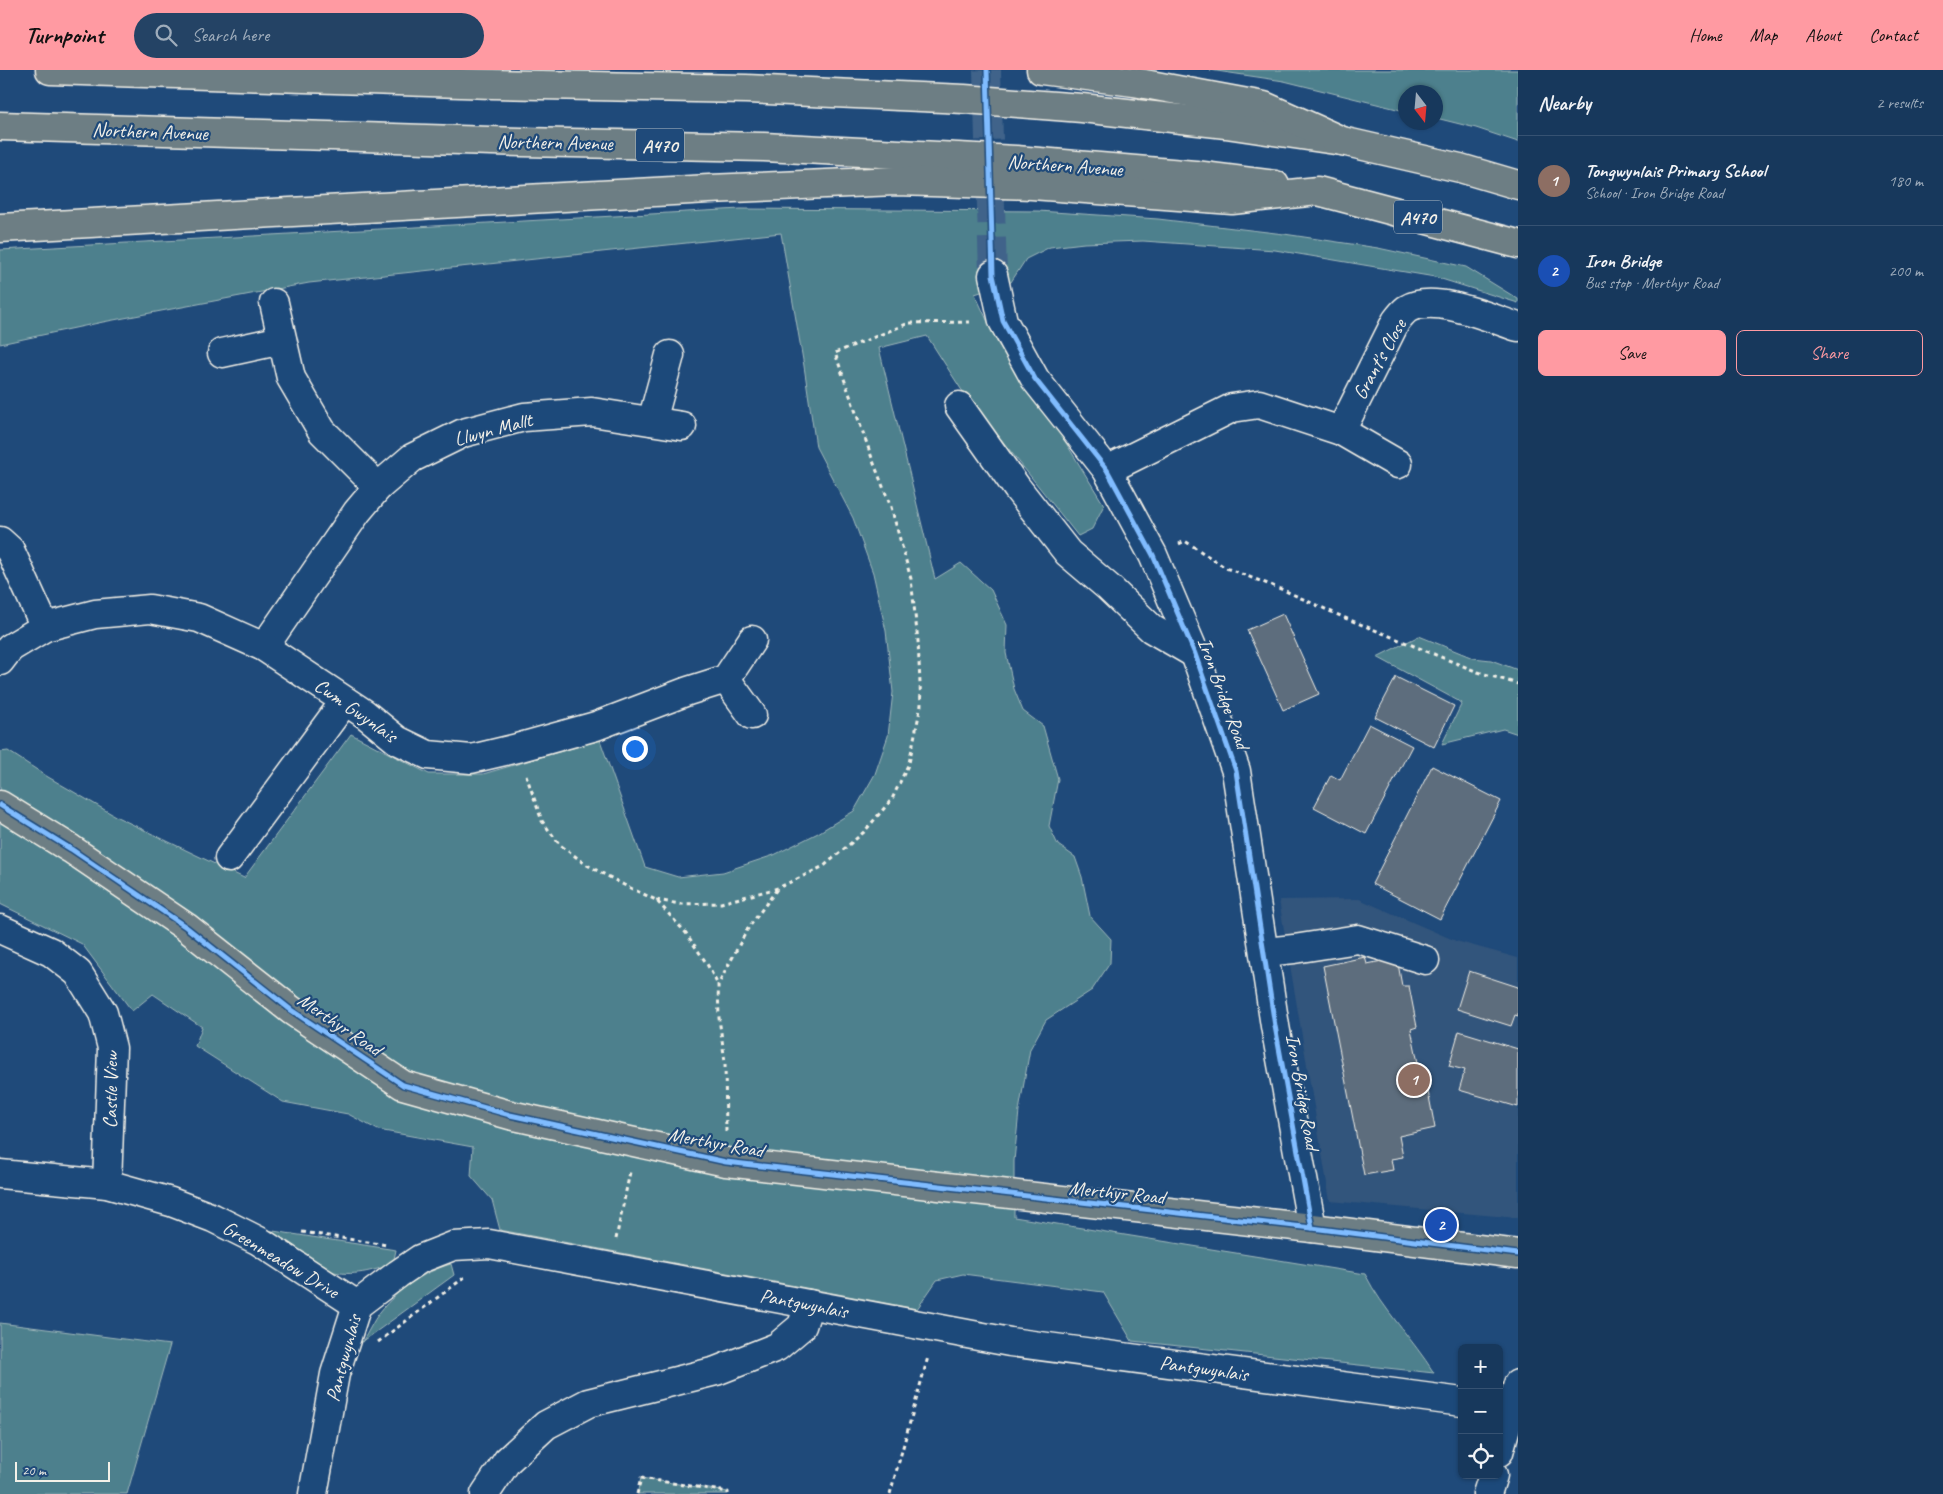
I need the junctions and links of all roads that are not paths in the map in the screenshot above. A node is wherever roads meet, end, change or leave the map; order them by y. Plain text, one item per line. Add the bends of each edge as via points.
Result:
1 (50, 70) edge
2 (1041, 70) edge
3 (0, 126) edge
4 (1342, 140) junction
5 (1518, 185) edge
6 (1318, 191) junction
7 (0, 228) edge
8 (1518, 244) edge
9 (992, 275) tunnel mouth
10 (274, 303) dead end
11 (1518, 327) edge
12 (282, 340) junction
13 (222, 353) dead end
14 (670, 355) dead end
15 (959, 406) dead end
16 (652, 421) junction
17 (682, 426) dead end
18 (1341, 431) junction
19 (1398, 464) dead end
20 (1108, 470) junction
21 (378, 486) junction
22 (0, 541) edge
23 (45, 627) junction
24 (752, 640) dead end
25 (264, 647) junction
26 (1195, 654) junction
27 (0, 661) edge
28 (726, 679) junction
29 (345, 701) junction
30 (752, 715) dead end
31 (0, 805) edge
32 (229, 858) dead end
33 (0, 930) edge
34 (1264, 952) junction
35 (1424, 960) dead end
36 (0, 1174) edge
37 (107, 1184) junction
38 (1312, 1228) junction
39 (1518, 1254) edge
40 (809, 1304) junction
41 (357, 1305) junction
42 (1510, 1400) edge
43 (1458, 1401) edge
44 (1503, 1434) edge
45 (1492, 1479) edge
46 (313, 1494) edge
47 (485, 1494) edge
48 (1488, 1494) edge

1 - 4 main road via 746,89 964,99 1082,108
2 - 4 main road via 1134,82 1264,106
3 - 6 main road, Northern Avenue / A470 via 764,147 1016,160 1195,175
4 - 5 main road
6 - 7 main road via 1232,200 1032,185 896,180
6 - 8 main road, A470
9 - 20 street, Iron Bridge Road via 1003,321 1035,379
10 - 12 street
11 - 18 street, Grant's Close via 1451,306 1427,304 1407,309 1396,321
12 - 13 street
12 - 21 street via 290,378 322,431
14 - 16 street
15 - 26 street via 1017,488 1068,552 1152,629
16 - 17 street, Llwyn Mallt
16 - 21 street, Llwyn Mallt via 592,412 524,417 463,434 412,458
18 - 19 street
18 - 20 street via 1259,404 1232,408
20 - 26 street, Iron Bridge Road via 1154,555
21 - 25 street, Llwyn Mallt
22 - 23 street via 10,550
23 - 25 street, Cwm Gwynlais via 95,614 150,609 199,618
23 - 27 street, Cwm Gwynlais via 10,648
24 - 28 street
25 - 29 street, Cwm Gwynlais
26 - 34 street, Iron Bridge Road via 1236,771
28 - 29 street, Cwm Gwynlais via 596,726 471,759 428,755 397,740
28 - 30 street
29 - 32 street
31 - 38 main road, Merthyr Road via 186,927 291,1010 403,1085 510,1115 726,1162
33 - 37 street, Castle View via 51,952 78,973 103,1013 112,1048
34 - 35 street via 1358,939
34 - 38 street, Iron Bridge Road
36 - 37 street, Greenmeadow Drive
37 - 41 street, Greenmeadow Drive via 213,1218 259,1241
38 - 39 main road, Merthyr Road
40 - 41 street, Pantgwynlais via 490,1244 453,1246 420,1259
40 - 43 street, Pantgwynlais via 1020,1344
40 - 47 street via 802,1326 777,1347 716,1371 588,1403 546,1425 507,1460
41 - 46 street, Pantgwynlais via 335,1374
42 - 44 street
45 - 48 street

